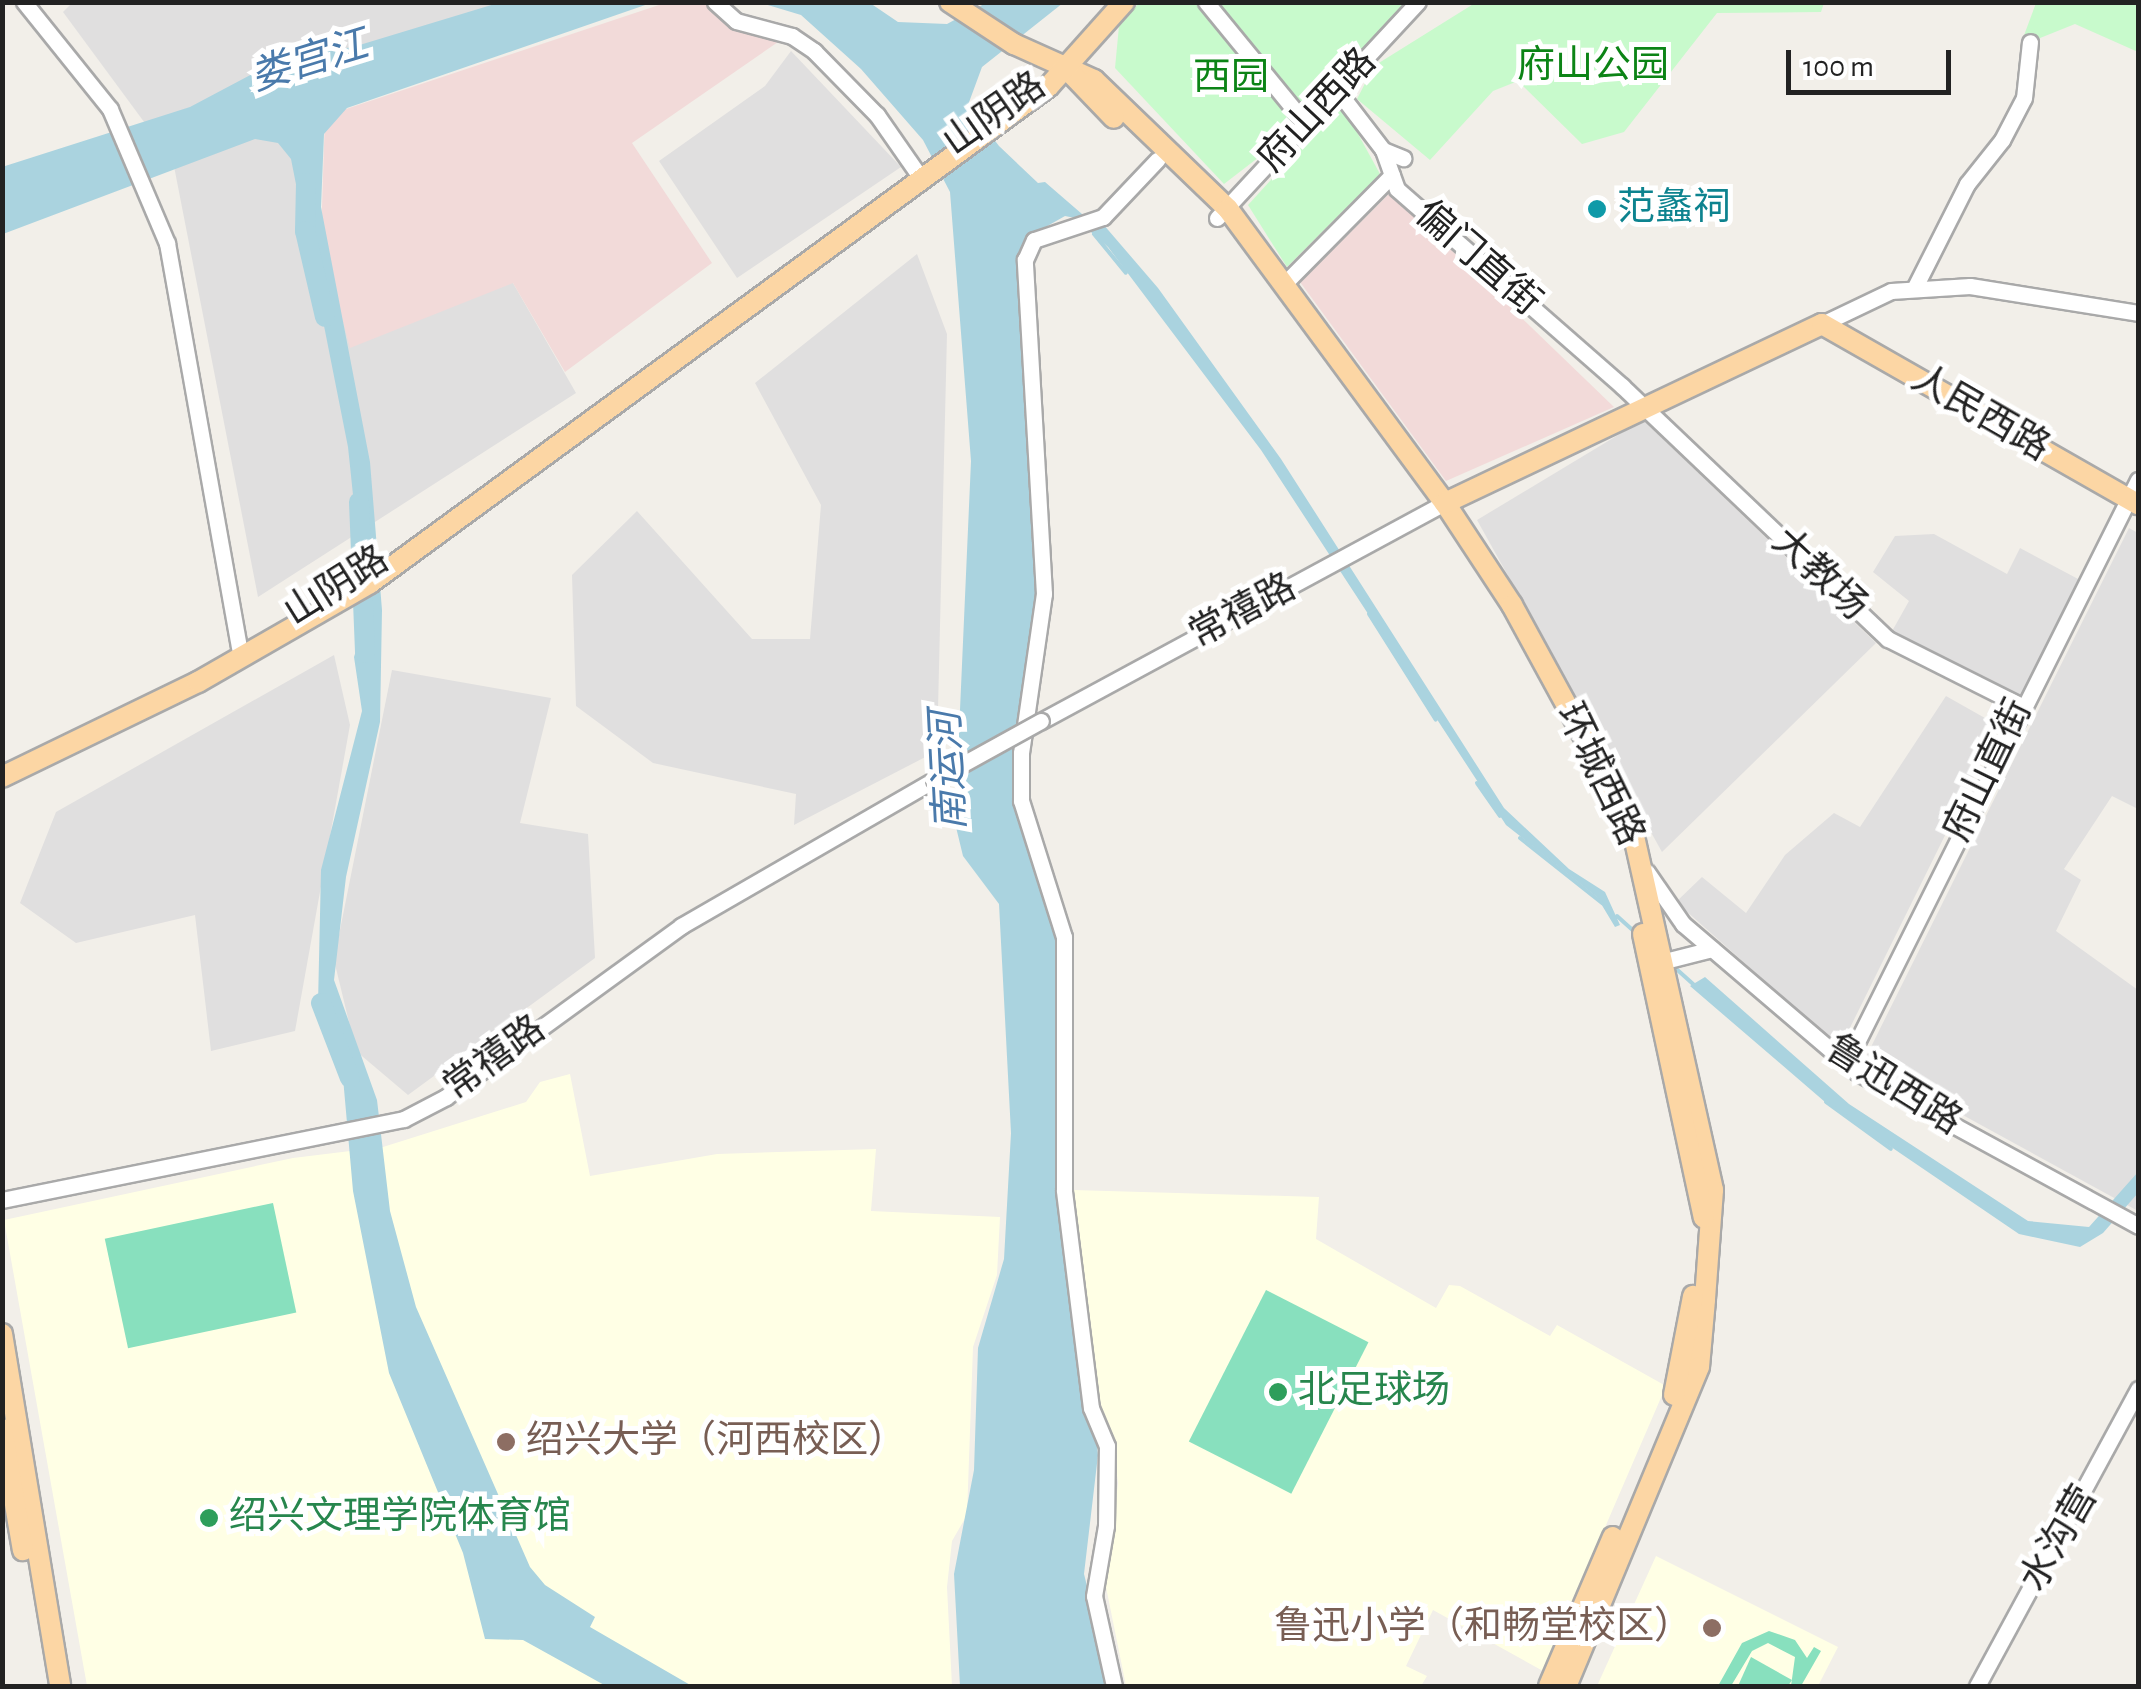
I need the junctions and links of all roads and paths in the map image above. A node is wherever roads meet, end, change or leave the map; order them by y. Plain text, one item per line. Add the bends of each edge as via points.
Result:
1 (24, 2) edge
2 (715, 2) edge
3 (1124, 2) edge
4 (1206, 2) edge
5 (1418, 2) edge
6 (958, 8) edge
7 (2030, 42) dead end
8 (1066, 68) junction
9 (1337, 90) junction
10 (1306, 124) junction
11 (1383, 150) junction
12 (1403, 158) dead end
13 (1157, 160) junction
14 (936, 163) junction
15 (916, 171) junction
16 (1392, 175) junction
17 (1222, 213) junction
18 (1286, 283) junction
19 (1914, 290) junction
20 (2138, 313) edge
21 (1822, 324) junction
22 (1642, 409) junction
23 (2136, 494) edge
24 (1439, 507) junction
25 (363, 581) junction
26 (239, 648) junction
27 (2021, 706) junction
28 (7, 767) edge
29 (1640, 859) junction
30 (1712, 949) junction
31 (1659, 973) junction
32 (1846, 1064) junction
33 (2, 1200) edge
34 (2138, 1226) edge
35 (2, 1334) edge
36 (2138, 1389) edge
37 (2, 1429) edge
38 (47, 1686) edge
39 (60, 1686) edge
40 (1114, 1686) edge
41 (1549, 1686) edge
42 (1566, 1686) edge
43 (1977, 1686) edge

1 - 26 street via 114,120 145,187 181,302
2 - 15 street via 736,21 792,36 814,51 877,114
3 - 8 main road
4 - 10 street
5 - 9 street, 府山西路
6 - 8 main road
7 - 19 street via 2024,98 1967,184
8 - 13 main road, 环城西路
8 - 14 main road, 山阴路
8 - 17 main road, 环城西路 via 1094,80
9 - 10 street, 府山西路
9 - 11 street, 偏门直街
10 - 17 street, 府山西路
11 - 12 street
11 - 16 street, 偏门直街
13 - 17 main road, 环城西路
13 - 40 street via 1103,217 1034,240 1025,260 1044,594 1022,753 1022,801 1064,937 1064,1190 1091,1408 1108,1446 1106,1526 1094,1596
14 - 15 main road, 山阴路
14 - 25 main road, 山阴路
15 - 25 main road, 山阴路
16 - 18 street
16 - 22 street, 偏门直街 via 1398,189
17 - 18 main road, 环城西路
17 - 24 main road, 环城西路
18 - 24 main road, 环城西路
19 - 20 street via 1970,286
19 - 21 street via 1846,307
21 - 22 main road
21 - 23 main road, 人民西路
22 - 24 main road
22 - 27 street, 大教场 via 1888,638
23 - 27 street, 府山直街
24 - 29 main road, 环城西路 via 1512,605 1632,823
24 - 31 main road, 环城西路 via 1618,828
24 - 33 street, 常禧路, bridge via 1040,720 680,926 446,1097 389,1126 232,1150
25 - 26 main road, 山阴路
25 - 28 main road, 山阴路 via 198,682
26 - 28 main road, 山阴路
27 - 32 street, 府山直街
29 - 30 street, 鲁迅西路 via 1665,904
29 - 31 main road, 环城西路
30 - 31 street
30 - 32 street, 鲁迅西路
31 - 41 main road, 环城西路 via 1704,1217 1682,1376
31 - 42 main road, 环城西路 via 1714,1190 1699,1367
32 - 34 street, 鲁迅西路
35 - 39 main road
36 - 43 street, 水沟营
37 - 38 main road

